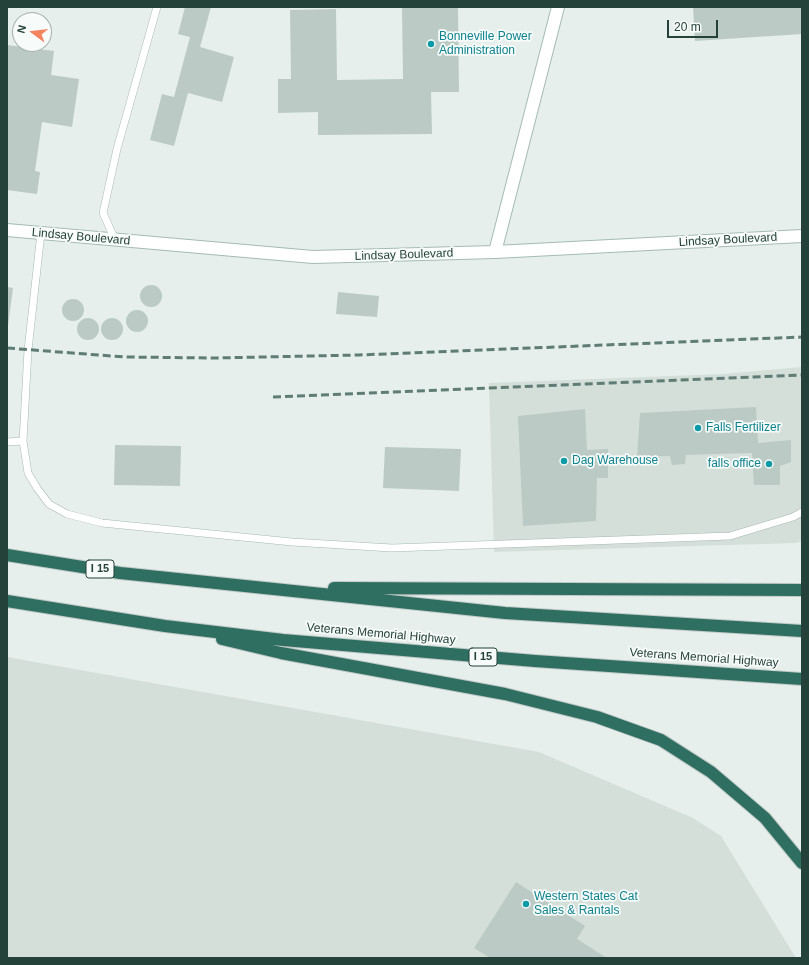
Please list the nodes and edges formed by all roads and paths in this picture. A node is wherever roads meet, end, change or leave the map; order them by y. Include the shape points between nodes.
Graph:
1 (157, 7) edge
2 (558, 7) edge
3 (7, 230) edge
4 (41, 233) junction
5 (802, 236) edge
6 (115, 240) junction
7 (495, 252) junction
8 (22, 441) junction
9 (7, 442) edge
10 (802, 512) edge
11 (7, 555) edge
12 (274, 589) junction
13 (802, 590) edge
14 (7, 601) edge
15 (165, 626) junction
16 (802, 631) edge
17 (802, 679) edge
18 (802, 863) edge

1 - 6 lane via 117,149 103,213
2 - 7 street
3 - 4 street, Lindsay Boulevard
4 - 6 street, Lindsay Boulevard
4 - 8 lane via 28,350
5 - 7 street, Lindsay Boulevard
6 - 7 street, Lindsay Boulevard via 313,257
8 - 9 lane
8 - 10 lane via 28,473 37,488 49,504 67,514 102,523 292,542 392,548 730,536
11 - 12 highway, I 15 via 120,573
12 - 13 highway
12 - 16 highway, I 15 via 505,613
14 - 15 highway, Veterans Memorial Highway / I 15
15 - 17 highway, Veterans Memorial Highway / I 15 via 284,640
15 - 18 highway via 281,653 505,694 597,717 661,740 711,772 765,818

